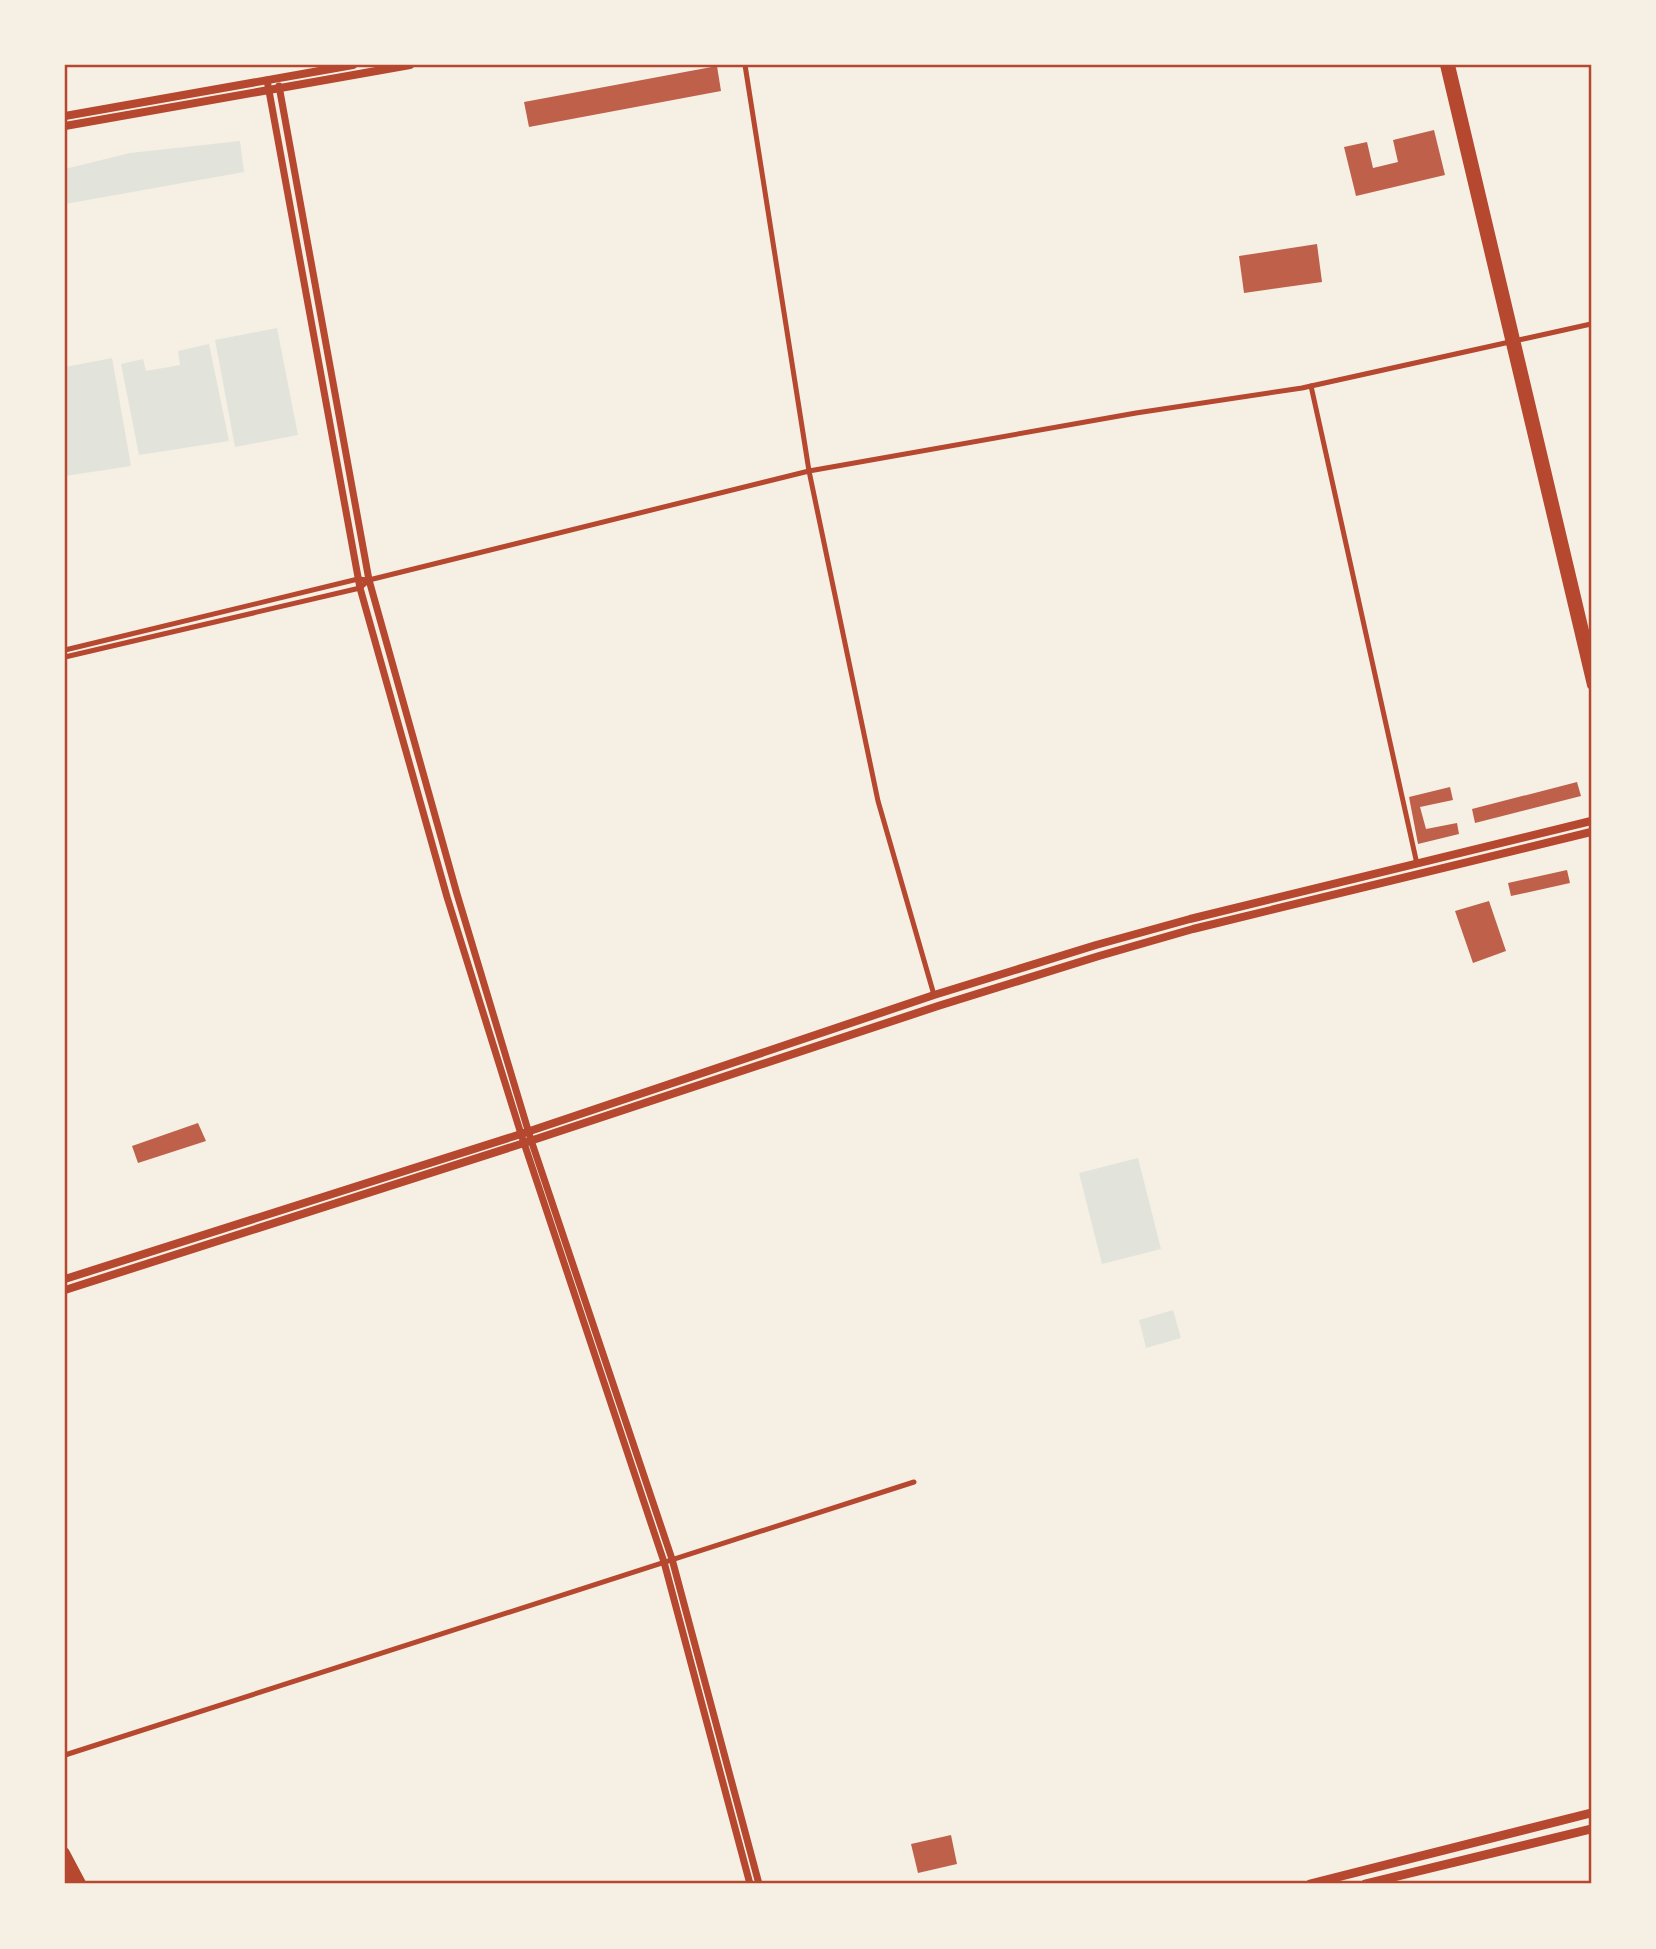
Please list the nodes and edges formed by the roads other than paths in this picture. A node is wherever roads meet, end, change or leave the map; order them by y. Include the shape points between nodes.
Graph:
1 (353, 65) edge
2 (410, 65) edge
3 (745, 65) edge
4 (1444, 65) edge
5 (1451, 65) edge
6 (277, 78) junction
7 (267, 80) junction
8 (279, 88) junction
9 (270, 90) junction
10 (65, 116) edge
11 (65, 126) edge
12 (1591, 324) edge
13 (1513, 341) junction
14 (1311, 386) junction
15 (809, 471) junction
16 (369, 580) junction
17 (359, 583) junction
18 (65, 650) edge
19 (1591, 656) edge
20 (65, 657) edge
21 (1591, 685) edge
22 (1591, 821) edge
23 (1591, 832) edge
24 (1418, 864) junction
25 (934, 995) junction
26 (526, 1137) junction
27 (65, 1279) edge
28 (65, 1290) edge
29 (914, 1482) dead end
30 (668, 1561) junction
31 (65, 1755) edge
32 (1591, 1813) edge
33 (1591, 1829) edge
34 (65, 1852) edge
35 (65, 1869) edge
36 (73, 1884) edge
37 (82, 1884) edge
38 (750, 1884) edge
39 (759, 1884) edge
40 (1310, 1884) edge
41 (1365, 1884) edge

1 - 6 main road
2 - 8 main road
3 - 15 street
4 - 13 main road
5 - 13 main road
6 - 7 main road
6 - 8 street
7 - 9 street
7 - 10 main road
8 - 9 main road
8 - 16 street
9 - 11 main road
9 - 17 street
12 - 13 street
13 - 14 street
13 - 19 main road
13 - 21 main road
14 - 15 street
14 - 24 street
15 - 16 street
15 - 25 street via 878,801
16 - 17 street
16 - 26 street
17 - 18 street
17 - 20 street
17 - 26 street via 447,897
22 - 24 main road
23 - 26 main road via 1193,929
24 - 25 main road via 1190,919
25 - 26 main road
26 - 27 main road
26 - 28 main road
26 - 30 street
29 - 30 street
30 - 31 street
30 - 38 street
30 - 39 street
32 - 40 main road
33 - 41 main road
34 - 37 main road
35 - 36 main road

